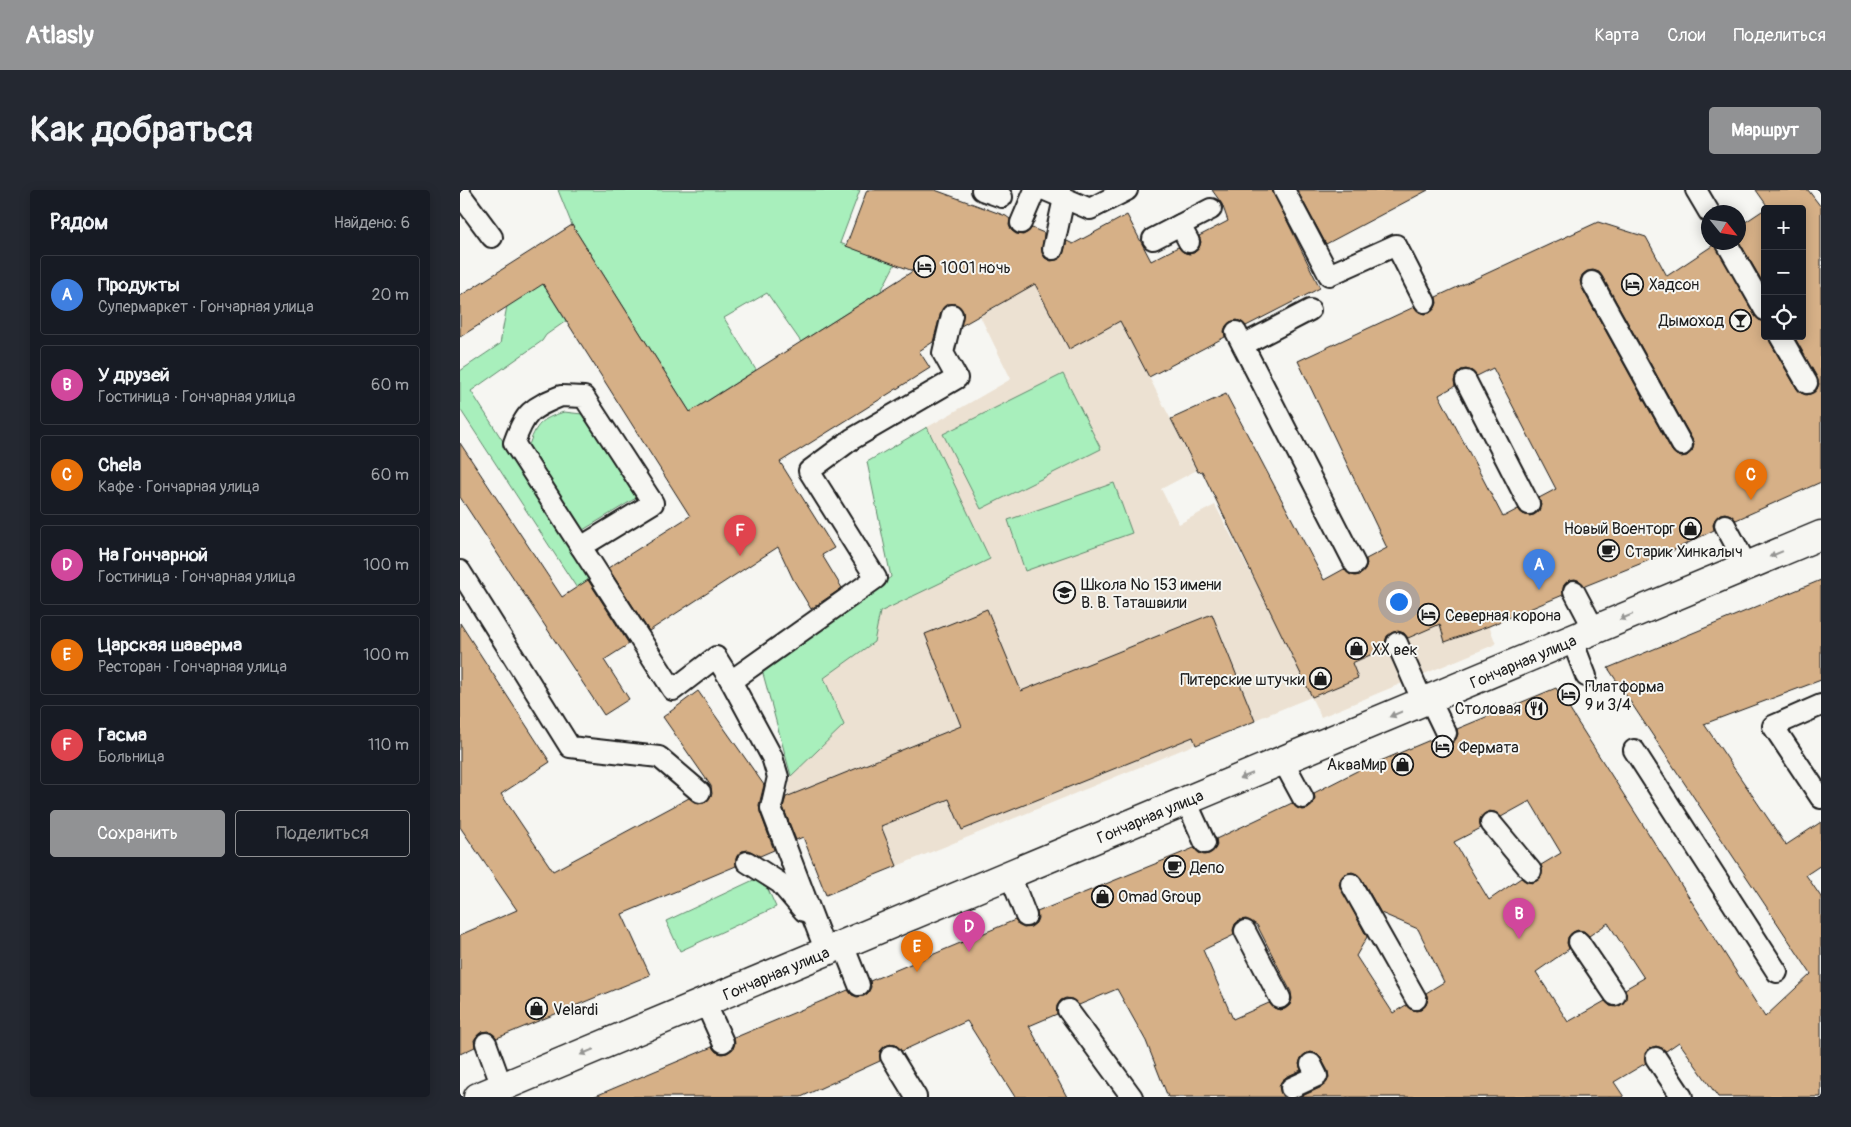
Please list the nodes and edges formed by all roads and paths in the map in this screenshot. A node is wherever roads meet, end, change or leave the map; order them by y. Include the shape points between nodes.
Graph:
1 (982, 190) edge
2 (1035, 190) edge
3 (1045, 190) edge
4 (1127, 190) edge
5 (1284, 190) edge
6 (1696, 190) edge
7 (460, 194) edge
8 (1002, 197) dead end
9 (1064, 198) junction
10 (1705, 205) edge
11 (1211, 209) dead end
12 (1021, 224) dead end
13 (492, 237) dead end
14 (1153, 239) dead end
15 (1053, 249) dead end
16 (1731, 250) edge
17 (1592, 282) dead end
18 (1425, 302) dead end
19 (1761, 303) edge
20 (1310, 310) dead end
21 (952, 315) dead end
22 (1782, 340) edge
23 (1466, 381) dead end
24 (1807, 383) dead end
25 (1682, 445) dead end
26 (1529, 504) dead end
27 (1725, 525) dead end
28 (1821, 535) edge
29 (581, 547) junction
30 (1355, 564) dead end
31 (1747, 566) junction
32 (460, 571) edge
33 (1574, 591) dead end
34 (1583, 636) junction
35 (1397, 643) dead end
36 (1586, 676) dead end
37 (731, 681) junction
38 (1426, 701) junction
39 (1821, 705) edge
40 (1446, 733) dead end
41 (1634, 750) dead end
42 (1283, 761) junction
43 (700, 792) dead end
44 (1303, 798) dead end
45 (1821, 798) edge
46 (1186, 801) junction
47 (1490, 823) dead end
48 (1205, 843) dead end
49 (747, 862) dead end
50 (1531, 871) dead end
51 (1010, 875) junction
52 (1351, 884) dead end
53 (1026, 916) dead end
54 (814, 922) junction
55 (1245, 931) dead end
56 (1579, 942) dead end
57 (834, 948) junction
58 (1777, 972) dead end
59 (859, 985) dead end
60 (1615, 996) dead end
61 (1280, 998) dead end
62 (1416, 999) dead end
63 (705, 1002) junction
64 (1068, 1010) dead end
65 (723, 1042) dead end
66 (486, 1043) dead end
67 (891, 1056) dead end
68 (1656, 1058) dead end
69 (1311, 1064) dead end
70 (1291, 1088) dead end
71 (490, 1092) edge
72 (916, 1097) edge
73 (1132, 1097) edge
74 (1682, 1097) edge

1 - 8 lane
2 - 12 lane
3 - 9 lane
4 - 9 lane via 1090,209
5 - 18 lane via 1329,275 1396,245
6 - 10 lane
7 - 13 lane
9 - 15 lane
11 - 14 lane via 1184,233
16 - 19 lane
17 - 25 lane
20 - 30 lane via 1239,338
21 - 37 lane via 943,353 956,378 852,439 809,471 876,578
22 - 24 lane
23 - 26 lane
27 - 31 lane
28 -> 31 main road, Гончарная улица
29 - 29 lane via 514,443 521,424 537,406 561,396 584,397 653,503
29 - 37 lane via 673,690 716,657
31 -> 34 main road, Гончарная улица
32 - 43 lane via 570,747 658,756
33 - 34 lane
34 - 36 lane
34 - 38 main road, Гончарная улица
35 - 38 lane
37 - 54 lane via 772,757 778,777 770,808
38 - 40 lane
38 -> 42 main road, Гончарная улица
39 - 45 lane via 1773,726
41 - 58 lane
42 - 44 lane
42 -> 46 main road, Гончарная улица
46 - 48 lane
46 - 51 main road, Гончарная улица
47 - 50 lane
49 - 54 lane via 780,883
51 - 53 lane
51 - 57 main road, Гончарная улица
52 - 62 lane
54 - 57 lane
55 - 61 lane
56 - 60 lane
57 - 59 lane
57 - 63 main road, Гончарная улица
63 - 65 lane
63 -> 71 main road, Гончарная улица
64 - 73 lane
66 - 71 lane
67 - 72 lane
68 - 74 lane
69 - 70 lane via 1317,1076

